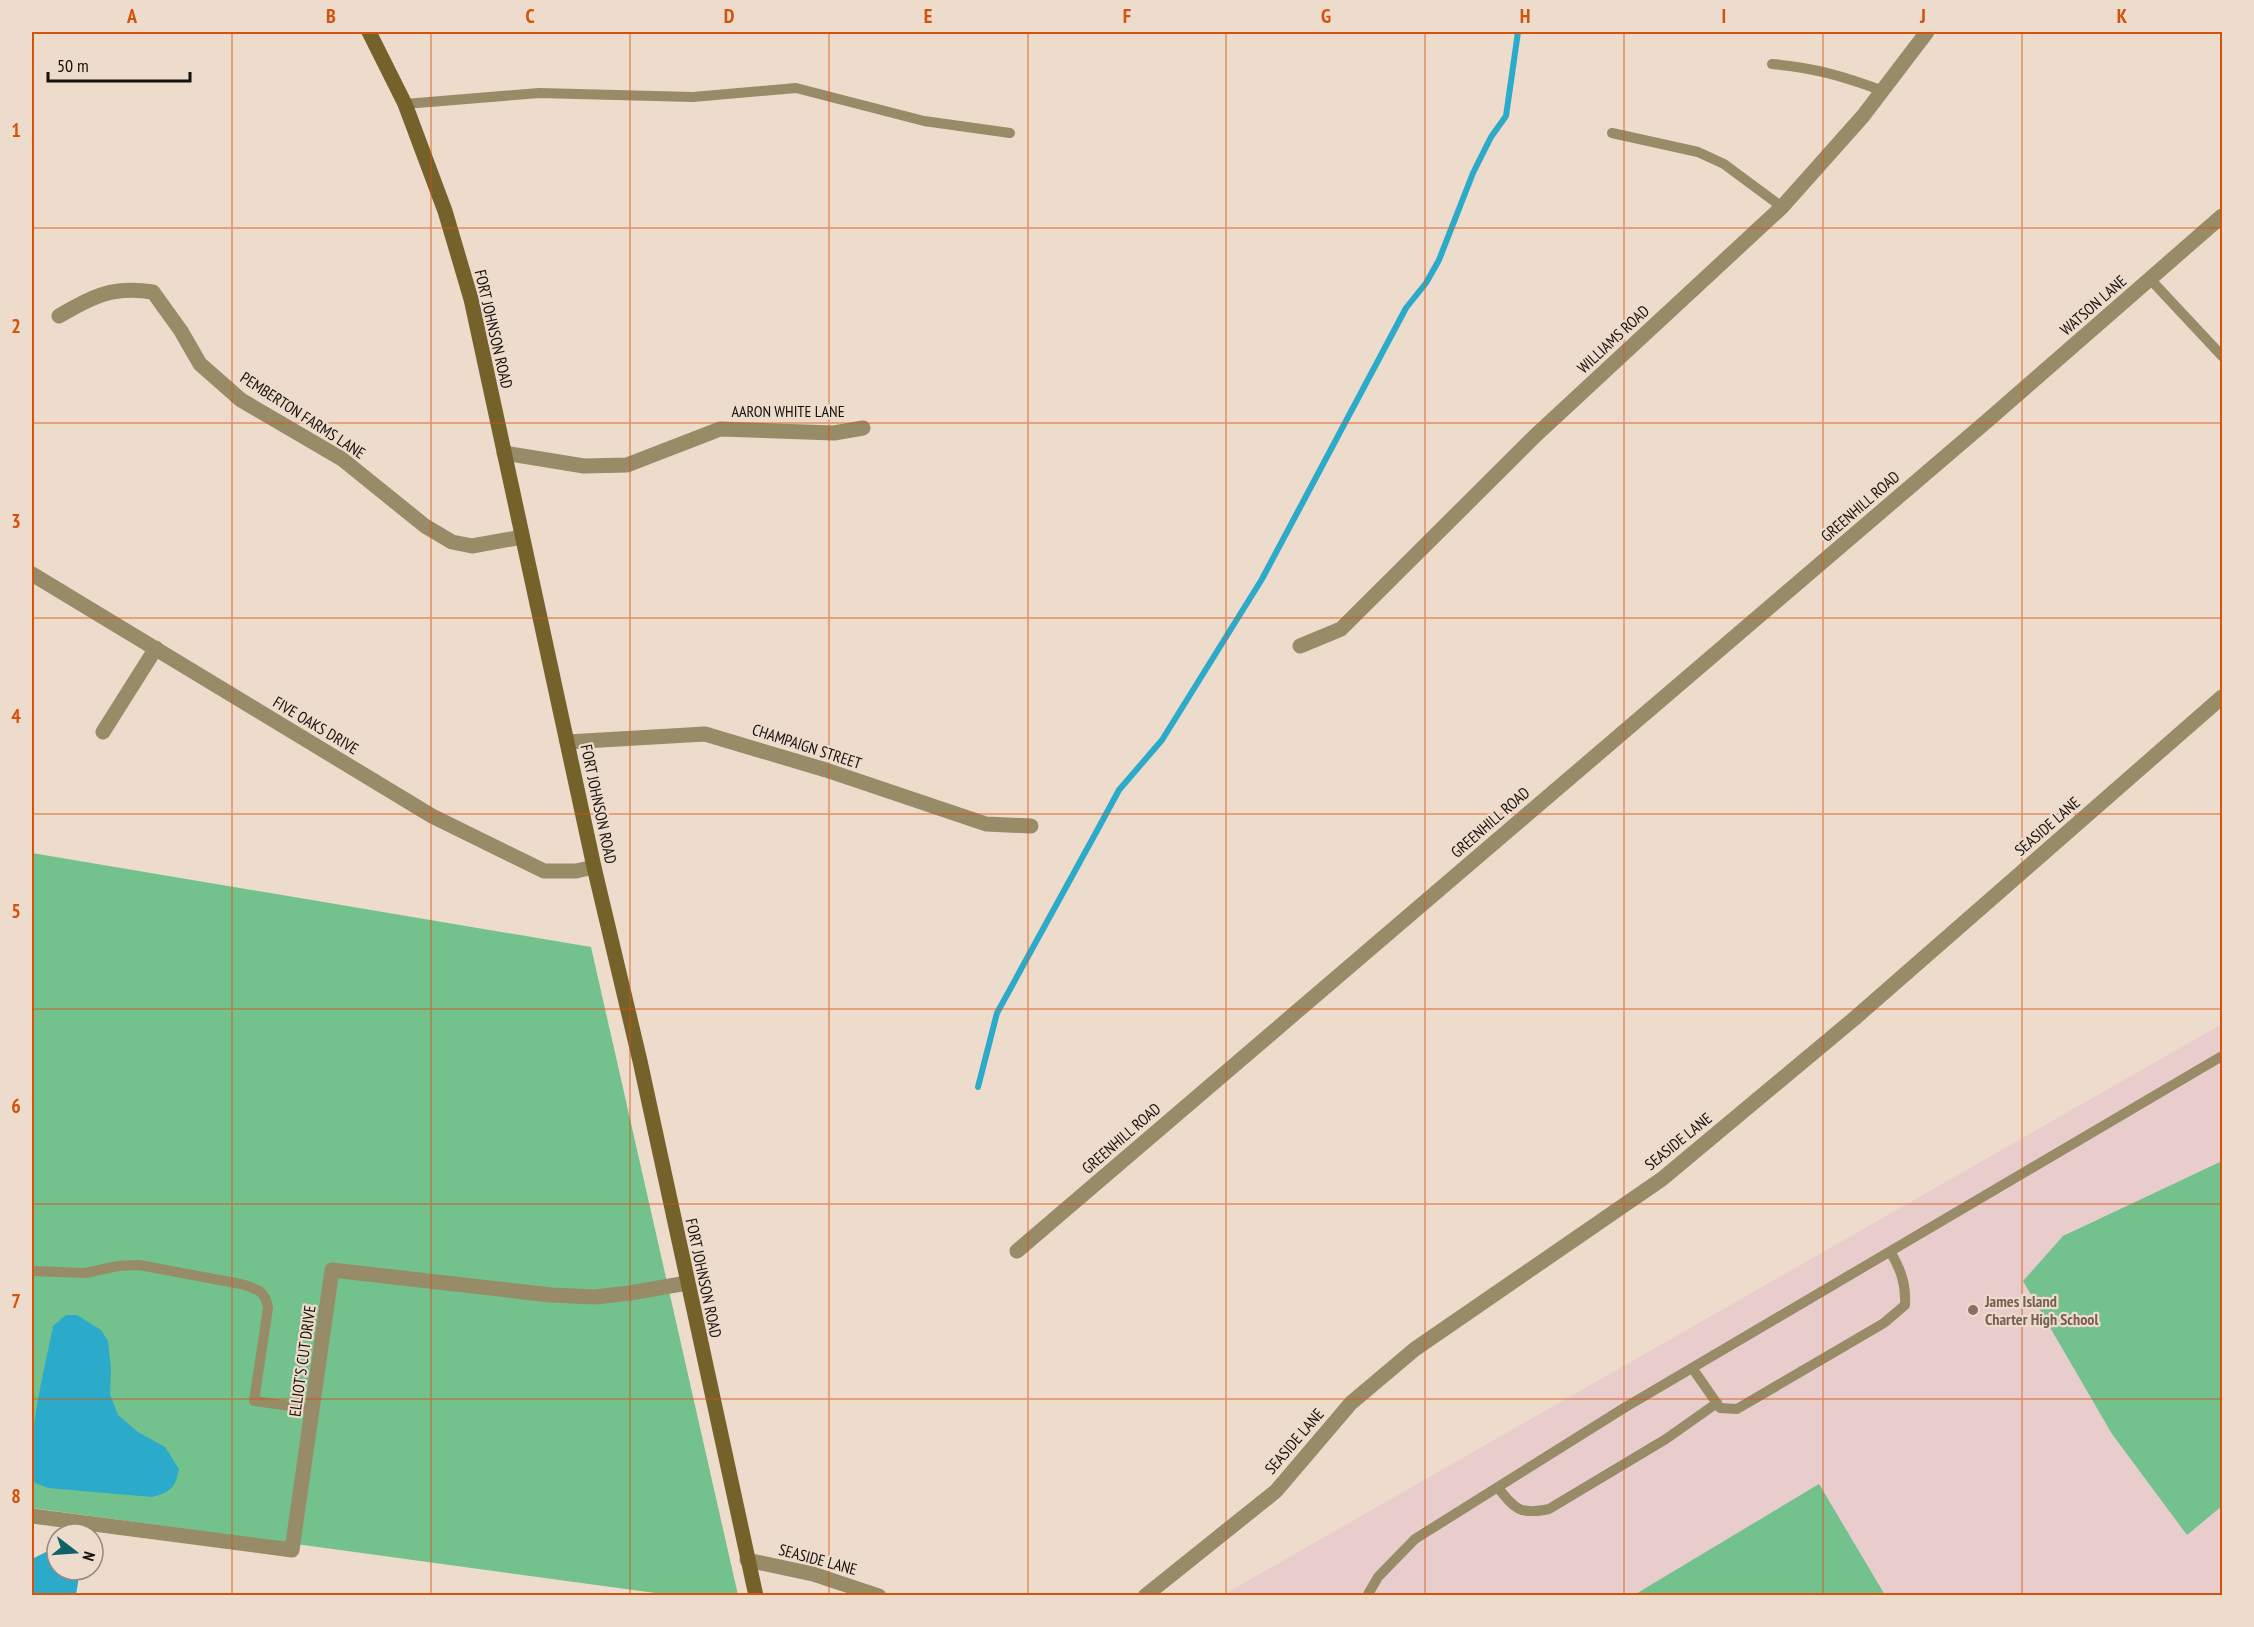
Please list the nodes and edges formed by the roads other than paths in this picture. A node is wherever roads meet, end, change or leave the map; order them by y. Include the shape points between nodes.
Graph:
1 (369, 32) edge
2 (1927, 32) edge
3 (1772, 64) dead end
4 (1883, 91) junction
5 (405, 104) junction
6 (1010, 133) dead end
7 (1612, 133) dead end
8 (1782, 207) junction
9 (2223, 216) edge
10 (2150, 279) junction
11 (59, 316) dead end
12 (2223, 356) edge
13 (1987, 421) joint
14 (863, 428) dead end
15 (504, 453) junction
16 (522, 537) junction
17 (32, 574) edge
18 (1300, 646) dead end
19 (156, 648) junction
20 (2223, 697) edge
21 (103, 732) dead end
22 (567, 742) junction
23 (1031, 826) dead end
24 (594, 867) junction
25 (2223, 1056) edge
26 (1017, 1251) dead end
27 (1891, 1253) junction
28 (32, 1271) edge
29 (687, 1283) junction
30 (1693, 1369) junction
31 (1717, 1403) junction
32 (313, 1408) junction
33 (1498, 1488) junction
34 (32, 1516) edge
35 (747, 1560) junction
36 (756, 1596) edge
37 (879, 1596) edge
38 (1145, 1596) edge
39 (1367, 1596) edge

1 - 5 main road, FORT JOHNSON ROAD
2 - 4 street, WILLIAMS ROAD
3 - 4 lane via 1811,68
4 - 8 street, WILLIAMS ROAD
5 - 6 lane via 539,93 693,97 796,88 924,121
5 - 15 main road, FORT JOHNSON ROAD via 445,211 464,276
7 - 8 lane via 1698,152 1724,164
8 - 18 street, WILLIAMS ROAD via 1536,435 1341,629
9 - 10 street, WATSON LANE
10 - 12 lane
10 - 13 street, WATSON LANE
11 - 16 street, PEMBERTON FARMS LANE via 94,296 131,289 153,292 200,364 241,400 342,459 425,526 452,542 472,546
13 - 26 street, GREENHILL ROAD
14 - 15 street, AARON WHITE LANE via 834,433 720,429 627,465 584,466
15 - 16 main road, FORT JOHNSON ROAD
16 - 22 main road, FORT JOHNSON ROAD
17 - 19 street, FIVE OAKS DRIVE
19 - 21 street
19 - 24 street, FIVE OAKS DRIVE via 432,816 494,848 544,871
20 - 38 street, SEASIDE LANE via 1855,1018 1662,1179 1407,1356 1351,1403 1276,1491
22 - 23 street, CHAMPAIGN STREET via 705,734 986,824
22 - 24 main road, FORT JOHNSON ROAD
24 - 29 main road, FORT JOHNSON ROAD
25 - 27 lane
27 - 30 lane
27 - 31 lane via 1906,1288 1905,1305 1884,1323 1737,1409 1720,1408
28 - 32 lane via 85,1273 139,1265 257,1288 266,1297 268,1308 254,1401
29 - 32 street, ELLIOT'S CUT DRIVE via 595,1297 332,1270
29 - 35 main road, FORT JOHNSON ROAD
30 - 31 lane
30 - 33 lane via 1623,1408
31 - 33 lane via 1666,1439 1549,1509 1530,1513 1512,1505
32 - 34 street, ELLIOT'S CUT DRIVE via 292,1550
33 - 39 lane via 1414,1539 1378,1576
35 - 36 main road, FORT JOHNSON ROAD
35 - 37 street, SEASIDE LANE via 813,1574

